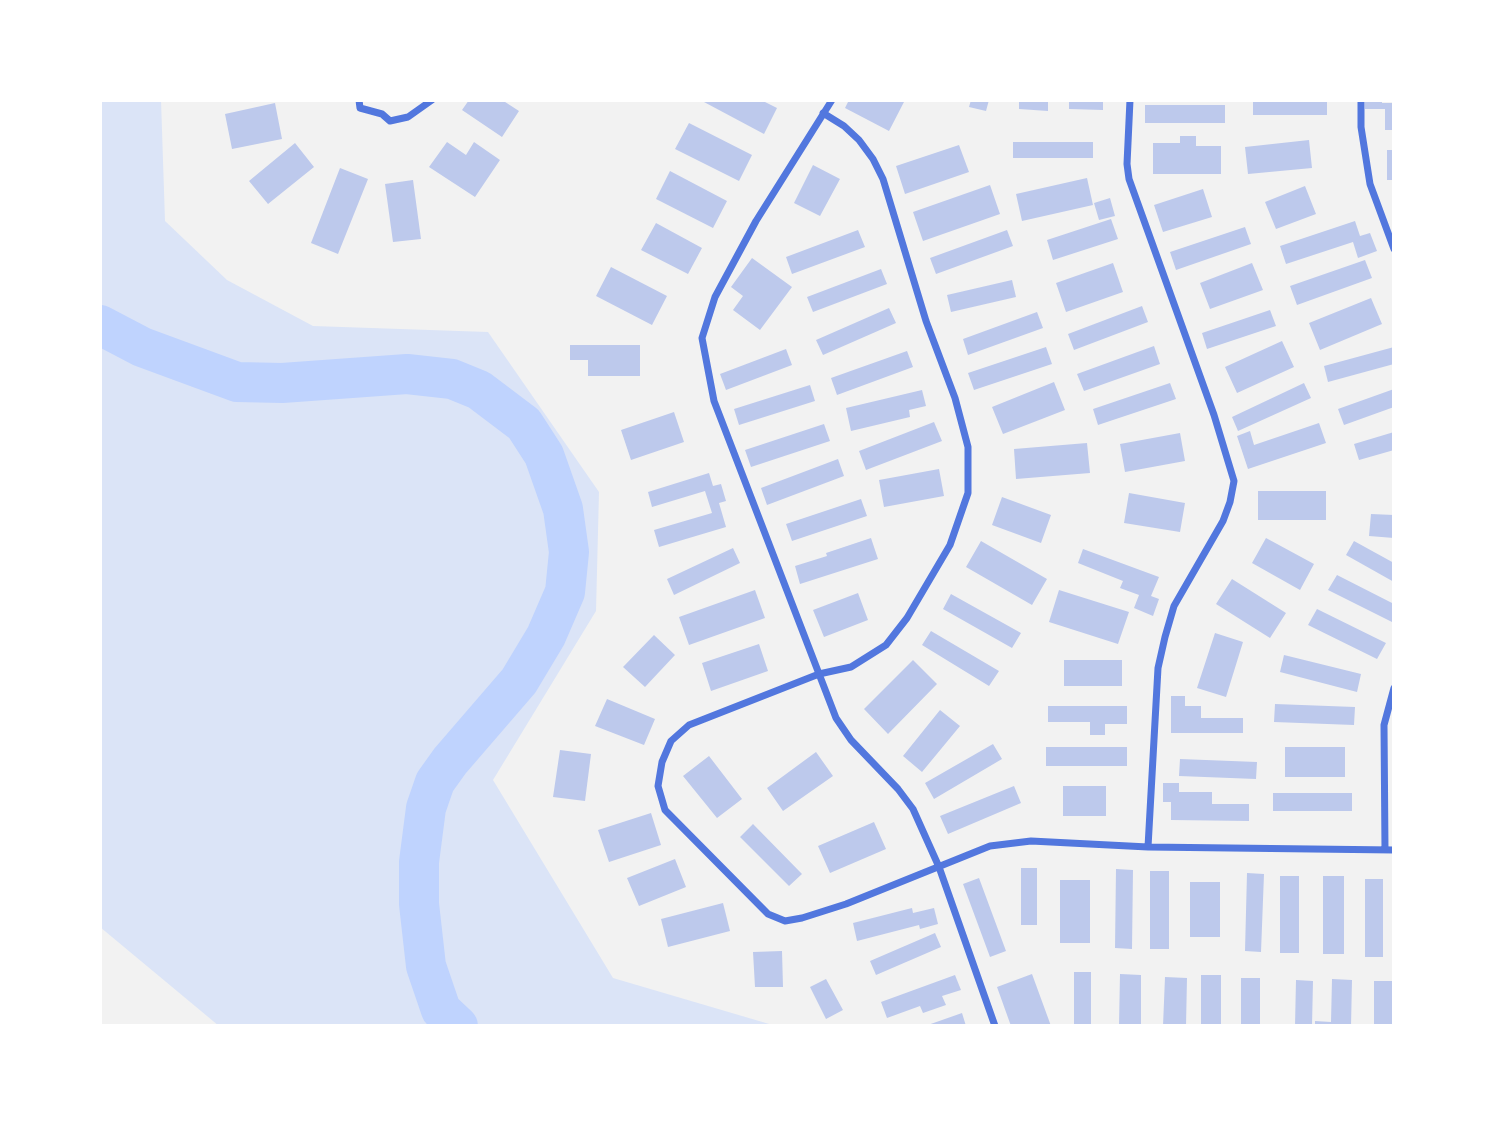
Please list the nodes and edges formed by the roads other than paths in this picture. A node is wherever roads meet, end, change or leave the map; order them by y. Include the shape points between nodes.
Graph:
1 (359, 100) edge
2 (432, 100) edge
3 (832, 100) edge
4 (1130, 100) edge
5 (1361, 100) edge
6 (823, 113) junction
7 (1394, 249) edge
8 (819, 674) junction
9 (1394, 688) edge
10 (1149, 847) junction
11 (1385, 850) junction
12 (1394, 850) edge
13 (939, 867) junction
14 (995, 1026) edge

1 - 2 street via 360,108 390,121 408,117
3 - 6 street
4 - 10 street via 1129,180 1234,481 1223,521 1174,606 1165,637 1158,668
5 - 7 street via 1370,184
6 - 8 street via 726,276 702,338 714,401
6 - 8 street via 859,140 883,179 955,398 968,447 968,493 950,545 886,645 851,667
8 - 13 street via 836,718 913,809
8 - 13 street via 689,725 671,741 662,762 658,786 665,810 768,914 785,921 846,904
9 - 11 street via 1384,724
10 - 11 street
10 - 13 street via 1031,841 990,846
11 - 12 street
13 - 14 street

